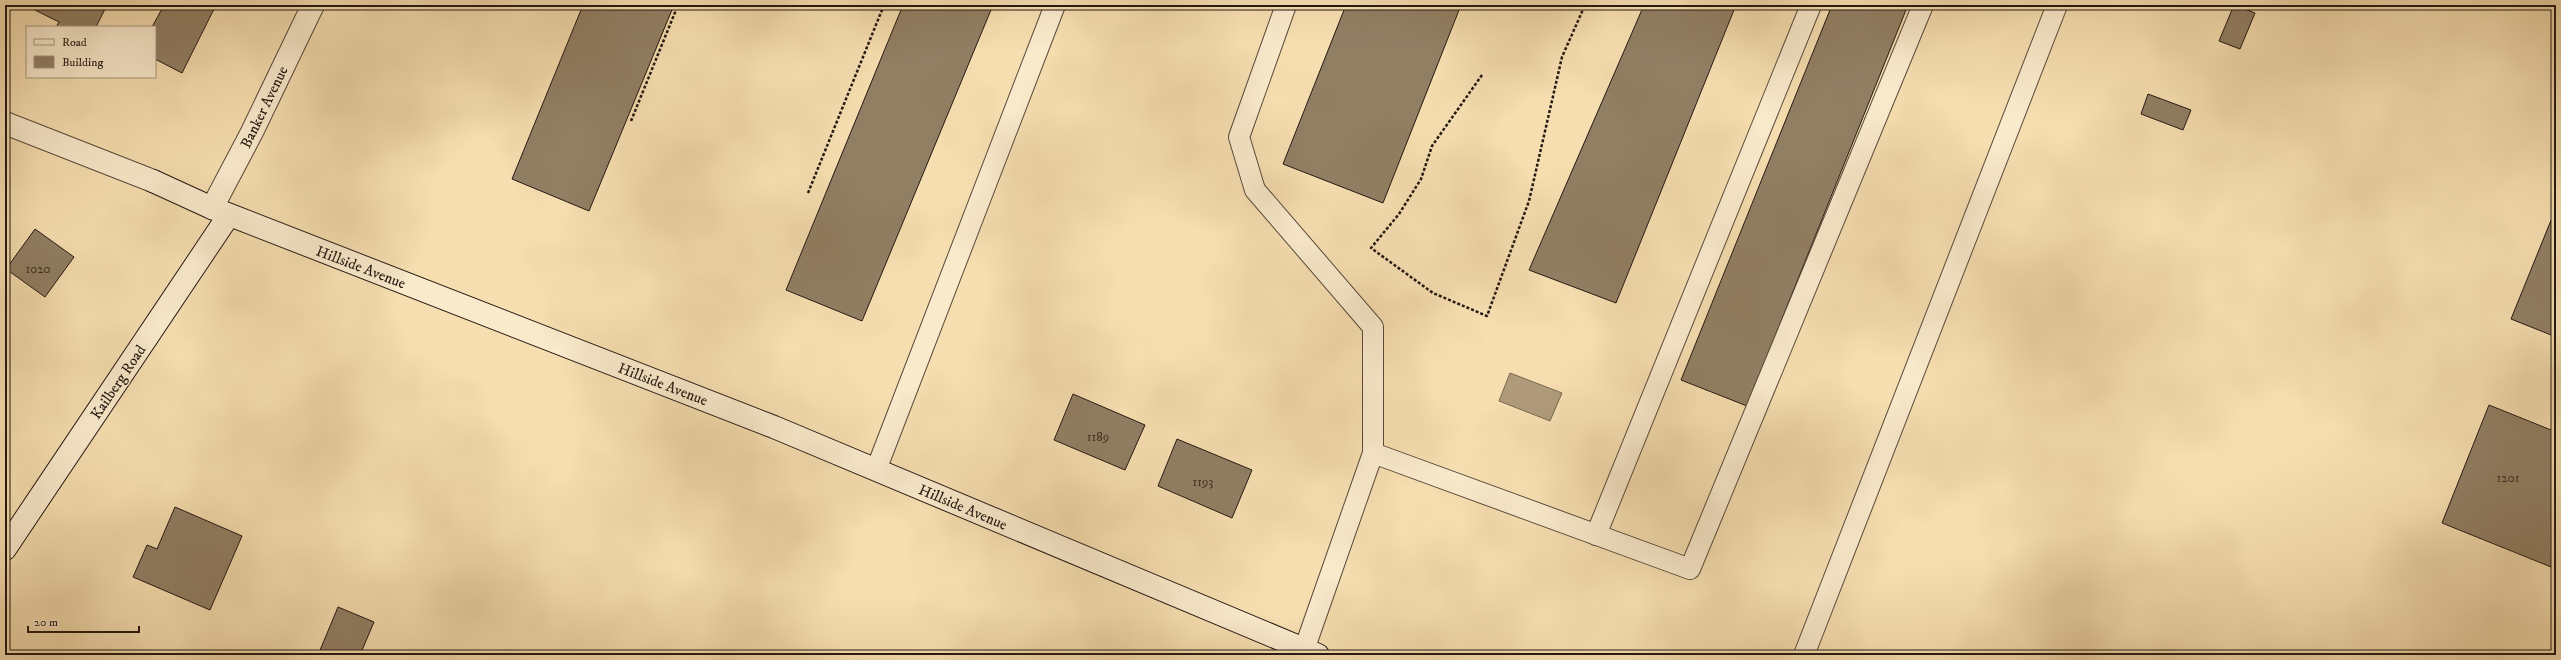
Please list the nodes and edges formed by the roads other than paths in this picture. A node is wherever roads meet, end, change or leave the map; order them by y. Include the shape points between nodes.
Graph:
1 (313, 5) edge
2 (1055, 5) edge
3 (1286, 5) edge
4 (1811, 5) edge
5 (1923, 5) edge
6 (2057, 5) edge
7 (5, 123) edge
8 (221, 212) junction
9 (1373, 453) junction
10 (876, 470) junction
11 (1596, 535) junction
12 (5, 549) edge
13 (1311, 652) edge
14 (1804, 655) edge

1 - 8 street, Banker Avenue via 252,132
2 - 10 lane
3 - 9 lane via 1239,137 1255,190 1373,327
4 - 11 lane
5 - 11 lane via 1690,570
6 - 14 lane
7 - 8 street, Hillside Avenue via 153,181
8 - 10 street, Hillside Avenue via 774,426
8 - 12 street, Kailberg Road
9 - 11 lane
9 - 13 lane
10 - 13 street, Hillside Avenue

